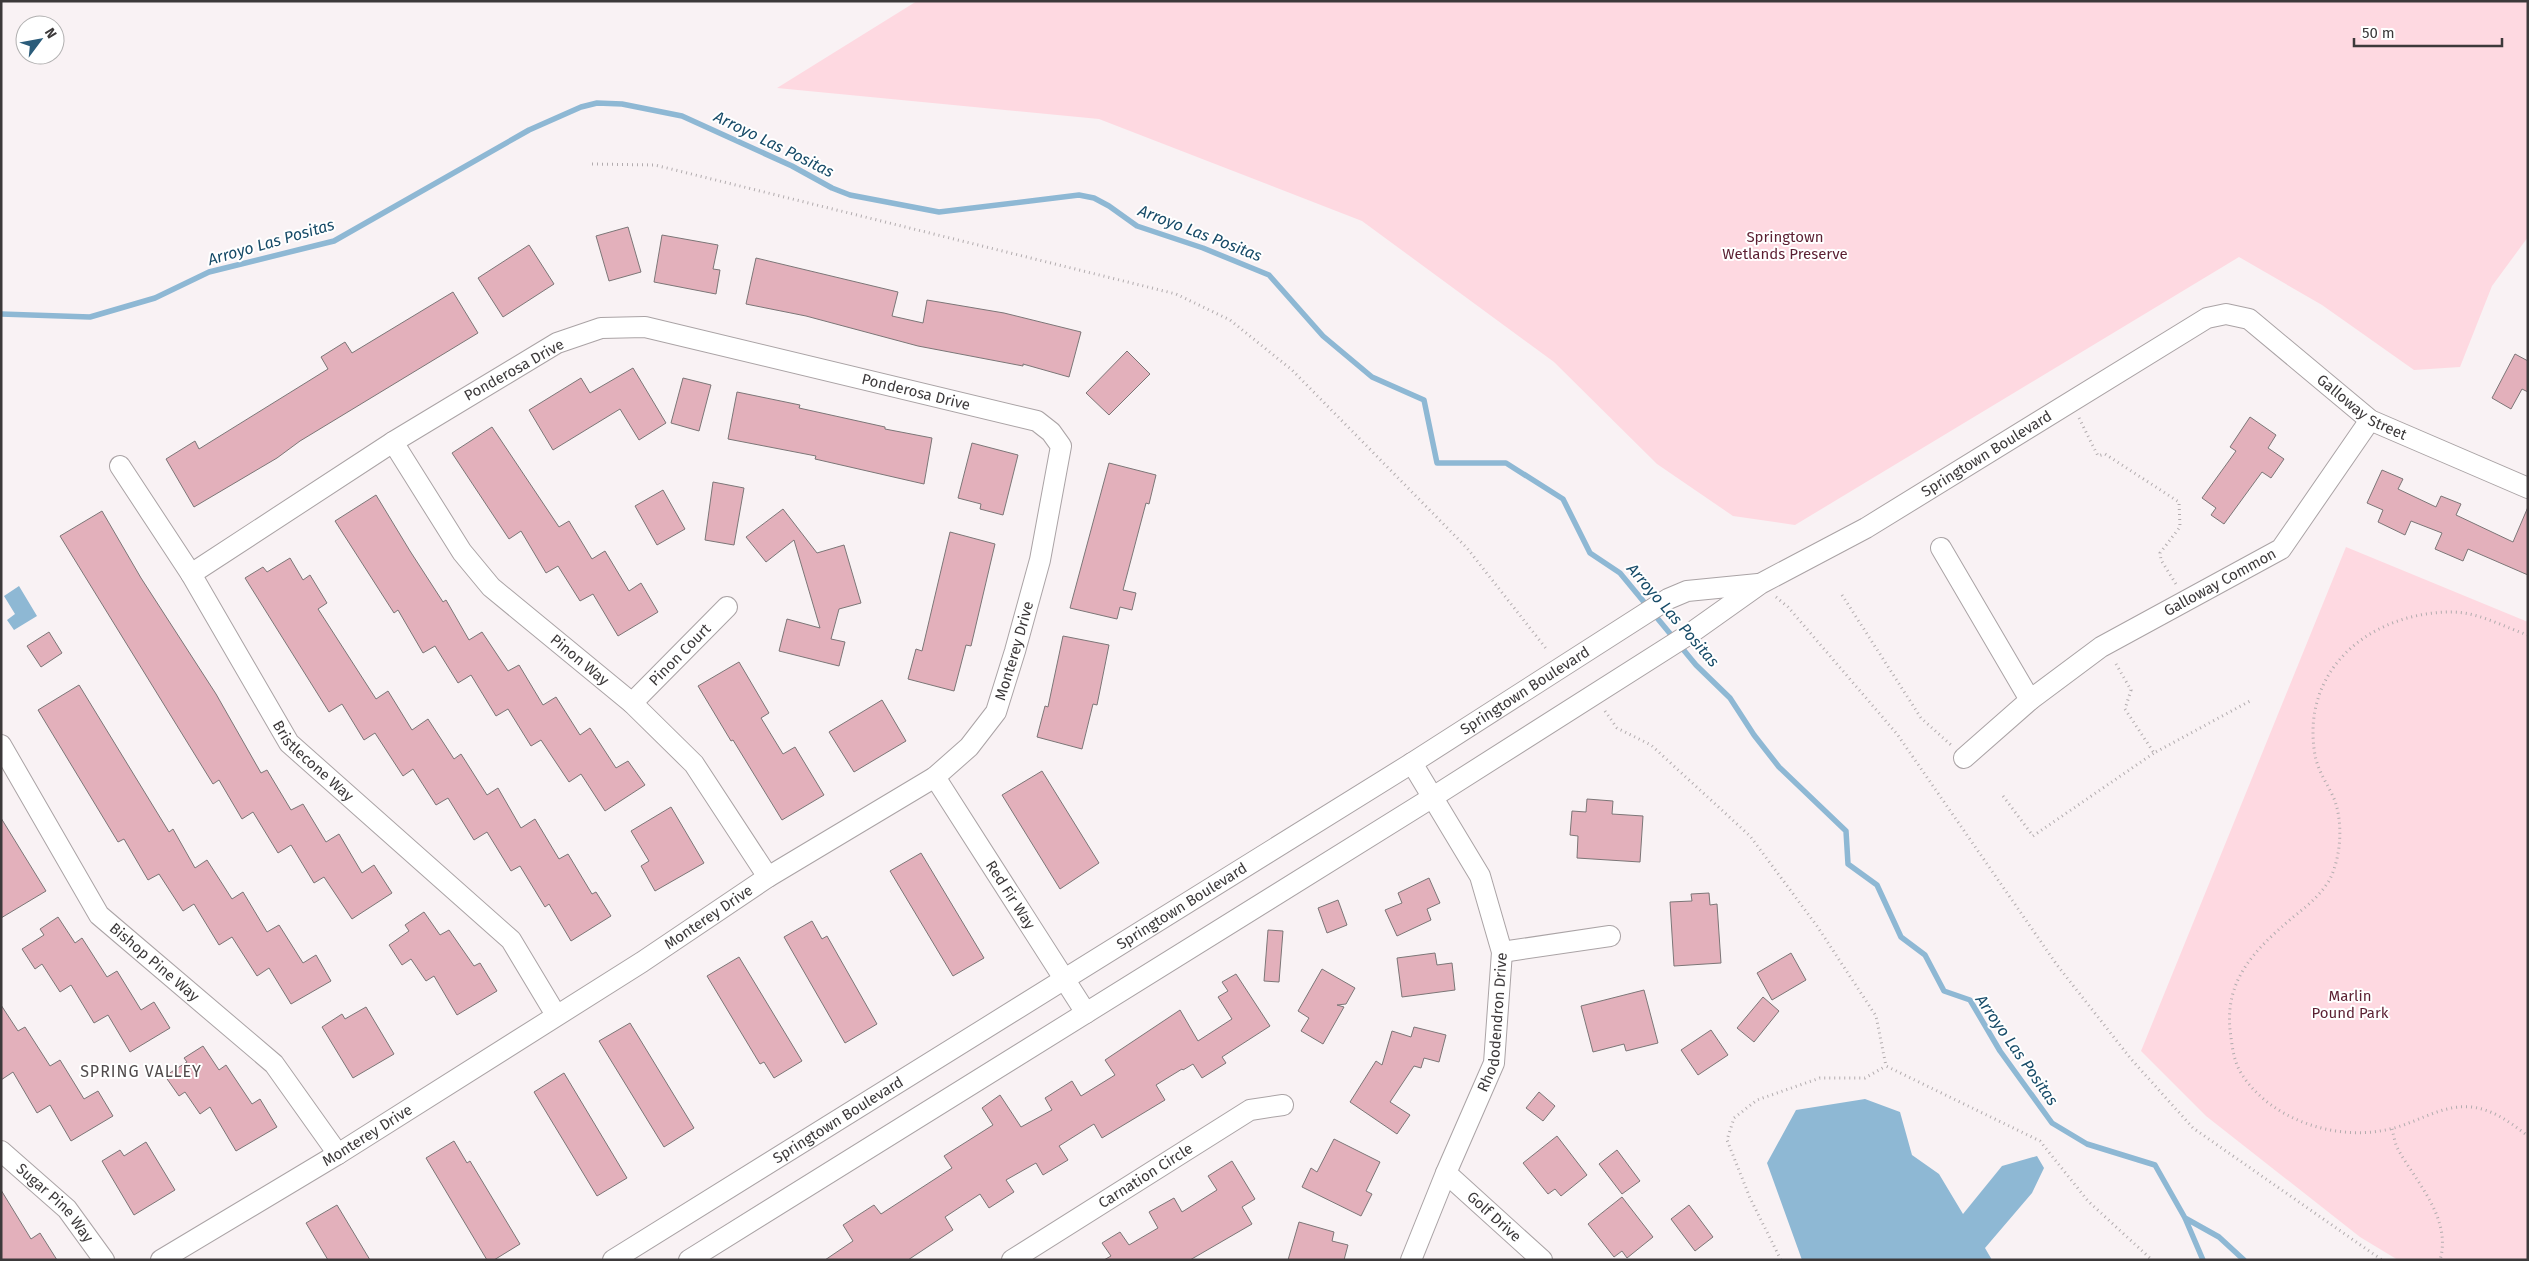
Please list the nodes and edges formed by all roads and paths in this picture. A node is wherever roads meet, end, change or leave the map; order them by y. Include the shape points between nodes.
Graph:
1 (592, 164) dead end
2 (2207, 318) joint
3 (2078, 416) dead end
4 (2370, 420) junction
5 (1051, 432) joint
6 (393, 442) junction
7 (120, 466) dead end
8 (2528, 488) edge
9 (1941, 548) dead end
10 (191, 574) junction
11 (1760, 584) junction
12 (1842, 595) dead end
13 (2185, 602) junction
14 (727, 607) dead end
15 (2528, 635) edge
16 (1548, 651) dead end
17 (2116, 664) dead end
18 (2030, 700) junction
19 (2250, 701) dead end
20 (632, 703) junction
21 (1604, 708) dead end
22 (1, 745) edge
23 (2154, 753) junction
24 (1964, 758) joint
25 (1412, 763) junction
26 (935, 777) junction
27 (2003, 796) dead end
28 (1433, 797) junction
29 (768, 877) junction
30 (1610, 936) dead end
31 (1502, 952) junction
32 (1065, 979) junction
33 (1086, 1013) junction
34 (556, 1015) junction
35 (1886, 1066) junction
36 (1283, 1105) dead end
37 (2392, 1129) junction
38 (2528, 1136) edge
39 (1, 1151) edge
40 (338, 1154) junction
41 (1446, 1173) junction
42 (1034, 1254) edge
43 (104, 1260) edge
44 (161, 1260) edge
45 (613, 1260) edge
46 (690, 1260) edge
47 (1012, 1260) edge
48 (1411, 1260) edge
49 (1542, 1260) edge
50 (1781, 1260) edge
51 (2152, 1260) edge
52 (2382, 1260) edge
53 (2440, 1260) edge

1 - 16 path via 655,165 1176,294 1230,320 1292,370 1467,548
2 - 4 street, Galloway Street via 2226,314 2249,319
2 - 11 street, Springtown Boulevard via 1866,528
3 - 13 path via 2098,456 2105,454 2179,502 2180,528 2160,553
4 - 8 street, Galloway Street
4 - 13 street, Galloway Common via 2281,549
5 - 6 street, Ponderosa Drive via 1037,421 644,327 601,328 556,343
5 - 26 street, Monterey Drive via 1061,446 1059,465 1040,560 996,712 969,748
6 - 10 street, Ponderosa Drive
6 - 20 street, Pinon Way via 462,552 491,587
7 - 10 street, Bristlecone Way
9 - 18 street
10 - 34 street, Bristlecone Way via 289,743 512,940
11 - 25 street, Springtown Boulevard via 1687,591 1668,599
11 - 28 street, Springtown Boulevard via 1691,633
11 - 52 path via 1788,607 1897,734 2057,965 2131,1059 2193,1128
12 - 24 path via 1921,718
13 - 18 street, Galloway Common via 2102,647
14 - 20 street, Pinon Court
15 - 37 path via 2478,616 2454,612 2414,616 2376,628 2342,655 2324,683 2313,718 2315,757 2335,802 2339,822 2339,852 2330,879 2314,900 2251,956 2235,984 2229,1015 2232,1051 2241,1072 2264,1100 2296,1120 2329,1131 2370,1133
17 - 23 path via 2131,690 2125,709
18 - 24 street, Galloway Common
19 - 23 path
20 - 29 street, Pinon Way via 694,764
21 - 35 path via 1617,728 1651,745 1750,836 1817,926 1876,1016
22 - 40 street, Bishop Pine Way via 99,915 274,1064
23 - 27 path via 2033,836
25 - 28 street, Rhododendron Drive
25 - 32 street, Springtown Boulevard
26 - 29 street, Monterey Drive
26 - 32 street, Red Fir Way
28 - 31 street, Rhododendron Drive via 1480,876
28 - 33 street, Springtown Boulevard
29 - 34 street, Monterey Drive
30 - 31 street
31 - 41 street, Rhododendron Drive via 1494,1063
32 - 33 street, Red Fir Way
32 - 45 street, Springtown Boulevard
33 - 46 street, Springtown Boulevard
34 - 40 street, Monterey Drive
35 - 50 path via 1865,1078 1810,1081 1757,1100 1734,1118 1727,1140 1750,1198
35 - 51 path via 2040,1141 2088,1201
36 - 42 street, Carnation Circle via 1250,1110
37 - 38 path via 2439,1111 2470,1107 2512,1123
37 - 53 path via 2398,1150 2437,1215 2442,1238
39 - 43 street, Sugar Pine Way via 67,1209
40 - 44 street, Monterey Drive
41 - 48 street, Rhododendron Drive
41 - 49 street, Golf Drive
42 - 47 street, Carnation Circle

